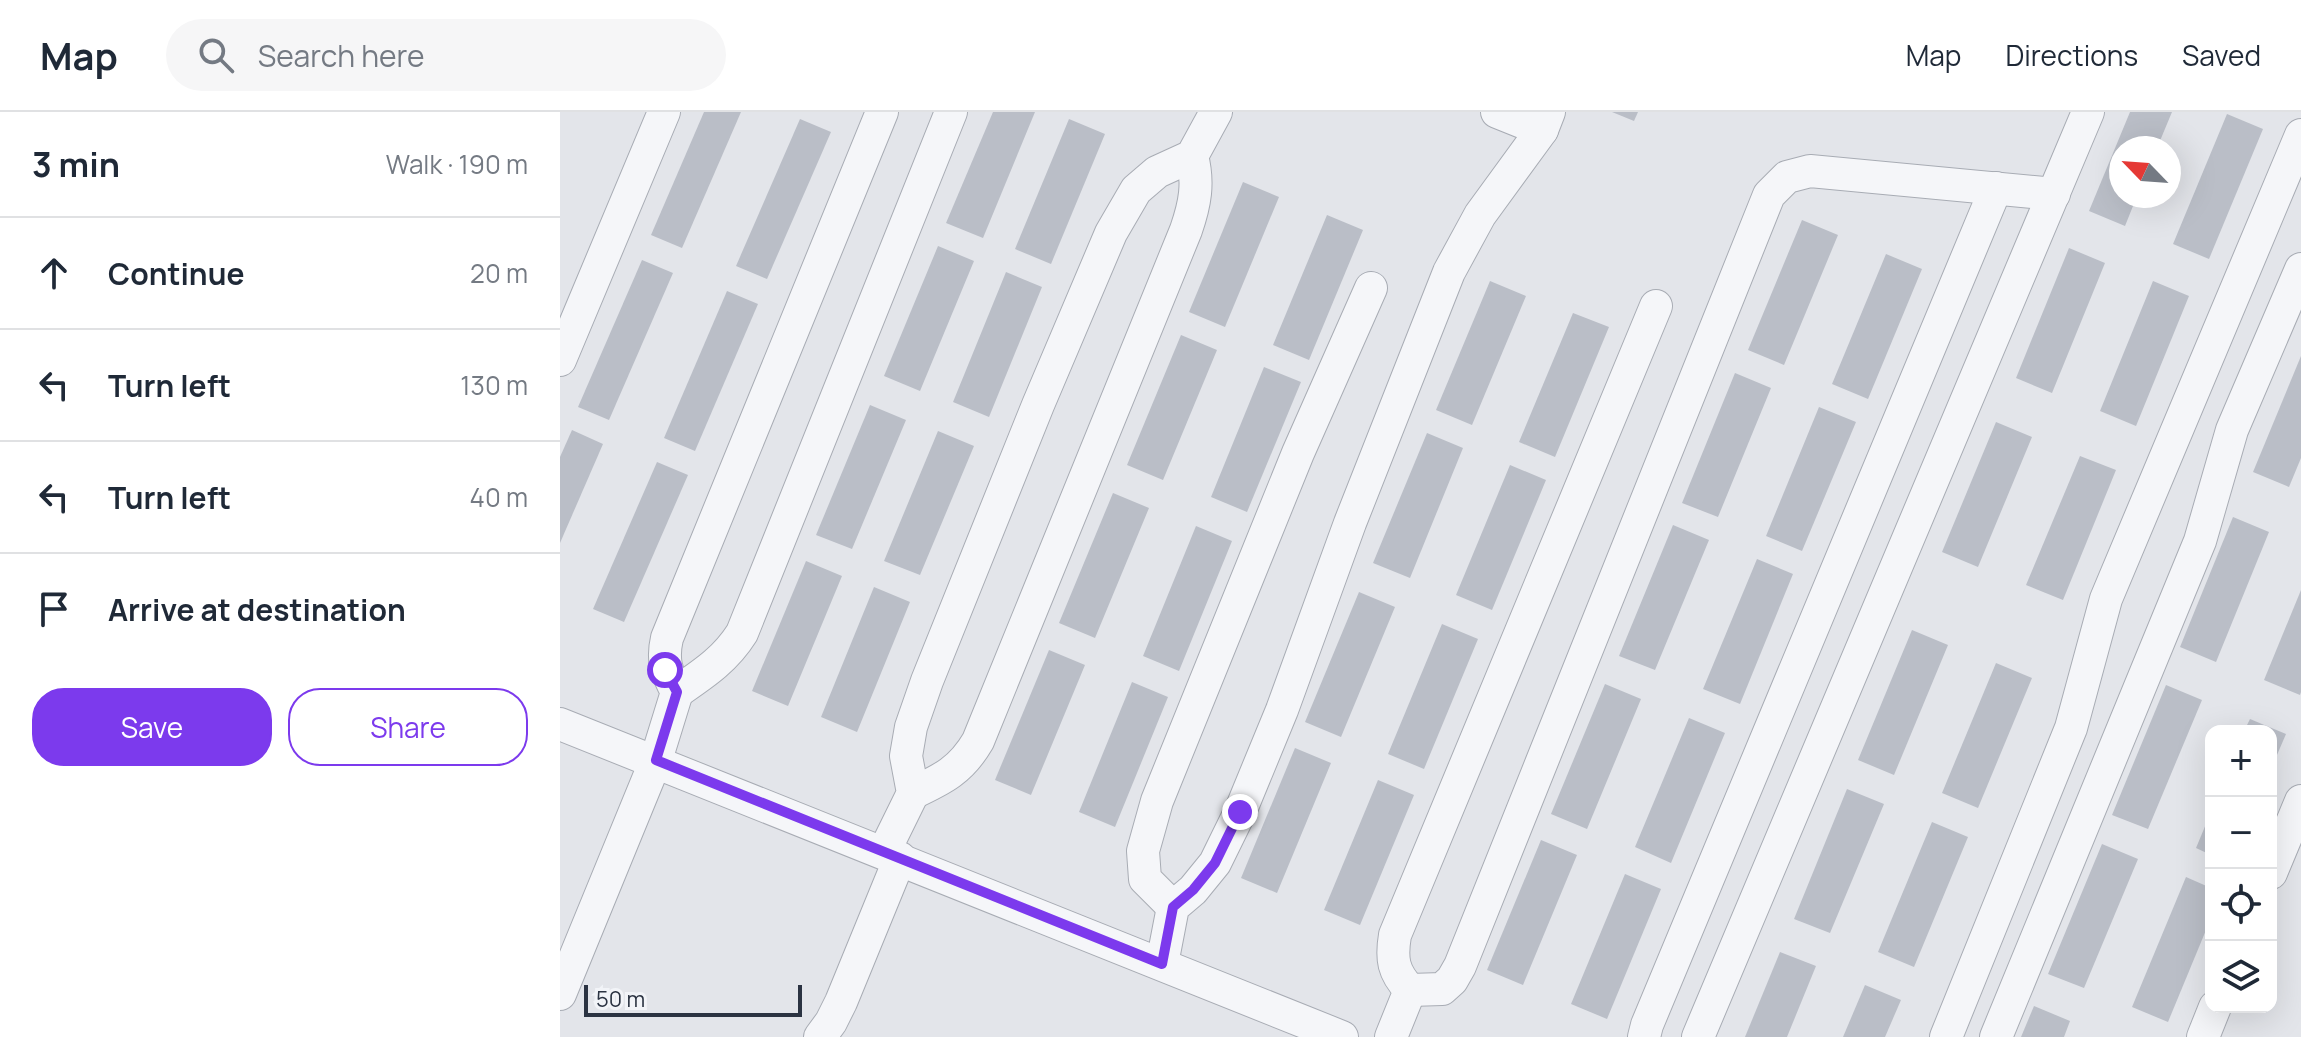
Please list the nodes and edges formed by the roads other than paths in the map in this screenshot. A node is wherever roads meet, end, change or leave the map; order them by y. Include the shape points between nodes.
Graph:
1 (664, 112) edge
2 (882, 112) edge
3 (951, 112) edge
4 (1216, 112) edge
5 (1497, 112) edge
6 (2088, 112) edge
7 (1546, 121) edge
8 (2301, 135) edge
9 (1192, 156) junction
10 (1996, 188) junction
11 (2054, 194) junction
12 (2301, 269) edge
13 (1371, 288) dead end
14 (1656, 306) dead end
15 (560, 360) edge
16 (677, 692) junction
17 (560, 724) edge
18 (656, 760) junction
19 (913, 793) junction
20 (2301, 801) edge
21 (892, 855) junction
22 (2273, 869) edge
23 (1173, 907) junction
24 (1162, 964) junction
25 (1410, 990) junction
26 (560, 994) edge
27 (2213, 1013) edge
28 (820, 1037) edge
29 (1342, 1037) edge
30 (1391, 1037) edge
31 (1644, 1037) edge
32 (1698, 1037) edge
33 (1946, 1037) edge
34 (1996, 1037) edge
35 (2203, 1037) edge

1 - 15 street
2 - 16 street via 667,638 665,670
3 - 16 street via 742,633 713,668
4 - 9 street
5 - 7 street
6 - 11 street
7 - 23 street via 1480,215 1449,272 1240,812 1215,863
8 - 33 street via 2106,599 2071,728
9 - 19 street via 1195,205 1186,230 978,741 967,760
9 - 19 street via 1157,172 1136,190 1111,233 927,681 906,756
10 - 11 street
10 - 25 street via 1810,171 1787,177 1769,195 1460,966 1442,989
10 - 31 street
11 - 32 street
12 - 34 street via 2237,416 2200,541
13 - 23 street via 1157,801 1143,851 1145,879
14 - 25 street via 1395,935 1394,968
16 - 18 street
17 - 18 street
18 - 21 street
18 - 26 street
19 - 21 street
20 - 22 street
21 - 24 street
21 - 28 street via 841,1002
23 - 24 street
24 - 29 street
25 - 30 street
27 - 35 street

